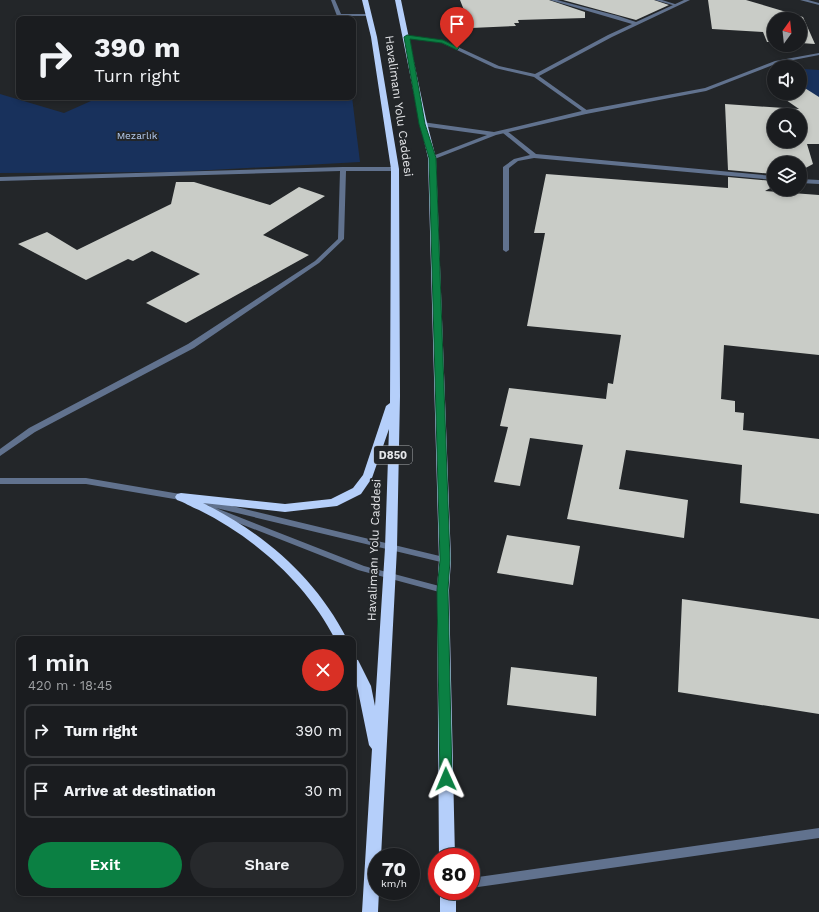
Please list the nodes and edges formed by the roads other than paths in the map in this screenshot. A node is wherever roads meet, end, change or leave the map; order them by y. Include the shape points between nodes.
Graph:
1 (333, 0) edge
2 (365, 0) edge
3 (398, 0) edge
4 (552, 0) edge
5 (657, 0) edge
6 (688, 0) edge
7 (802, 0) edge
8 (819, 4) edge
9 (676, 5) junction
10 (368, 15) junction
11 (636, 24) junction
12 (407, 37) junction
13 (819, 54) edge
14 (536, 76) junction
15 (586, 112) junction
16 (422, 124) junction
17 (505, 132) junction
18 (494, 134) junction
19 (534, 156) junction
20 (432, 158) junction
21 (343, 169) junction
22 (395, 169) junction
23 (767, 177) edge
24 (0, 179) edge
25 (807, 181) edge
26 (819, 182) edge
27 (506, 250) dead end
28 (395, 396) junction
29 (0, 453) edge
30 (0, 481) edge
31 (181, 497) junction
32 (391, 548) junction
33 (445, 560) junction
34 (390, 576) junction
35 (442, 590) junction
36 (340, 636) edge
37 (356, 670) edge
38 (379, 762) junction
39 (819, 833) edge
40 (447, 848) edge
41 (480, 883) edge
42 (448, 900) edge
43 (370, 912) edge
44 (448, 912) edge

1 - 10 street via 339,15
2 - 10 highway, Havalimanı Yolu Caddesi / D850
3 - 12 highway, Havalimanı Yolu Caddesi
4 - 11 street
5 - 9 street
6 - 9 street
7 - 8 street
9 - 11 street
10 - 22 highway, Havalimanı Yolu Caddesi / D850 via 374,37
11 - 14 street
12 - 14 street via 443,42 497,67
12 - 16 highway, Havalimanı Yolu Caddesi
13 - 15 street via 777,62 706,89
14 - 15 street
15 - 17 street
16 - 18 street
16 - 20 highway, Havalimanı Yolu Caddesi
17 - 18 street
17 - 19 street
18 - 20 street
19 - 23 street
19 - 27 street via 516,160 506,167
20 - 33 highway, Havalimanı Yolu Caddesi
21 - 22 street
21 - 24 street
21 - 29 street via 341,239 317,262 191,346 32,430
22 - 28 highway, Havalimanı Yolu Caddesi / D850
25 - 26 street
28 - 31 highway via 368,475 357,491 333,503 285,508
28 - 32 highway, Havalimanı Yolu Caddesi / D850
30 - 31 street via 86,481
31 - 32 street
31 - 34 street via 361,568
31 - 36 highway via 240,528 292,570 334,623
32 - 33 street
32 - 34 highway, Havalimanı Yolu Caddesi / D850
33 - 35 highway, Havalimanı Yolu Caddesi
34 - 35 street
34 - 38 highway, Havalimanı Yolu Caddesi / D850
35 - 40 highway, Havalimanı Yolu Caddesi
37 - 38 highway via 364,686
38 - 43 highway, Havalimanı Yolu Caddesi / D850
39 - 41 street
42 - 44 highway

